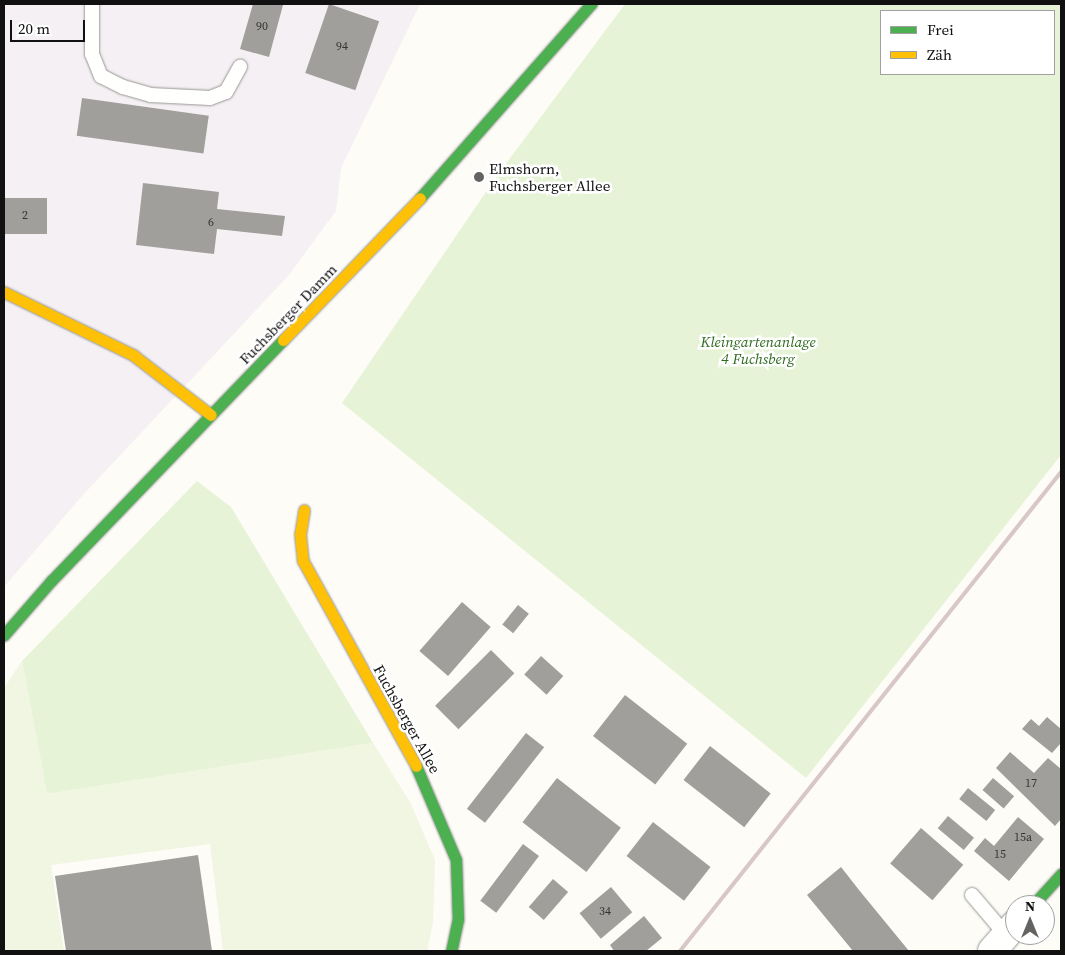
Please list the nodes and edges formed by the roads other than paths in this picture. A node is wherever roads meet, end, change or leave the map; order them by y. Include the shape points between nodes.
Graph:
1 (92, 4) edge
2 (585, 5) edge
3 (240, 67) dead end
4 (4, 292) edge
5 (211, 416) junction
6 (304, 510) dead end
7 (4, 635) edge
8 (1061, 874) edge
9 (972, 895) dead end
10 (1043, 895) edge
11 (1004, 937) edge
12 (451, 951) edge

1 - 3 lane via 89,32 92,54 101,76 123,87 151,95 210,98 226,92
2 - 5 street, Fuchsberger Damm via 456,161
4 - 5 street via 133,355
5 - 7 street, Fuchsberger Damm via 51,580
6 - 12 street, Fuchsberger Allee via 300,534 303,562 430,792 456,860 458,919
8 - 10 street
9 - 11 lane

